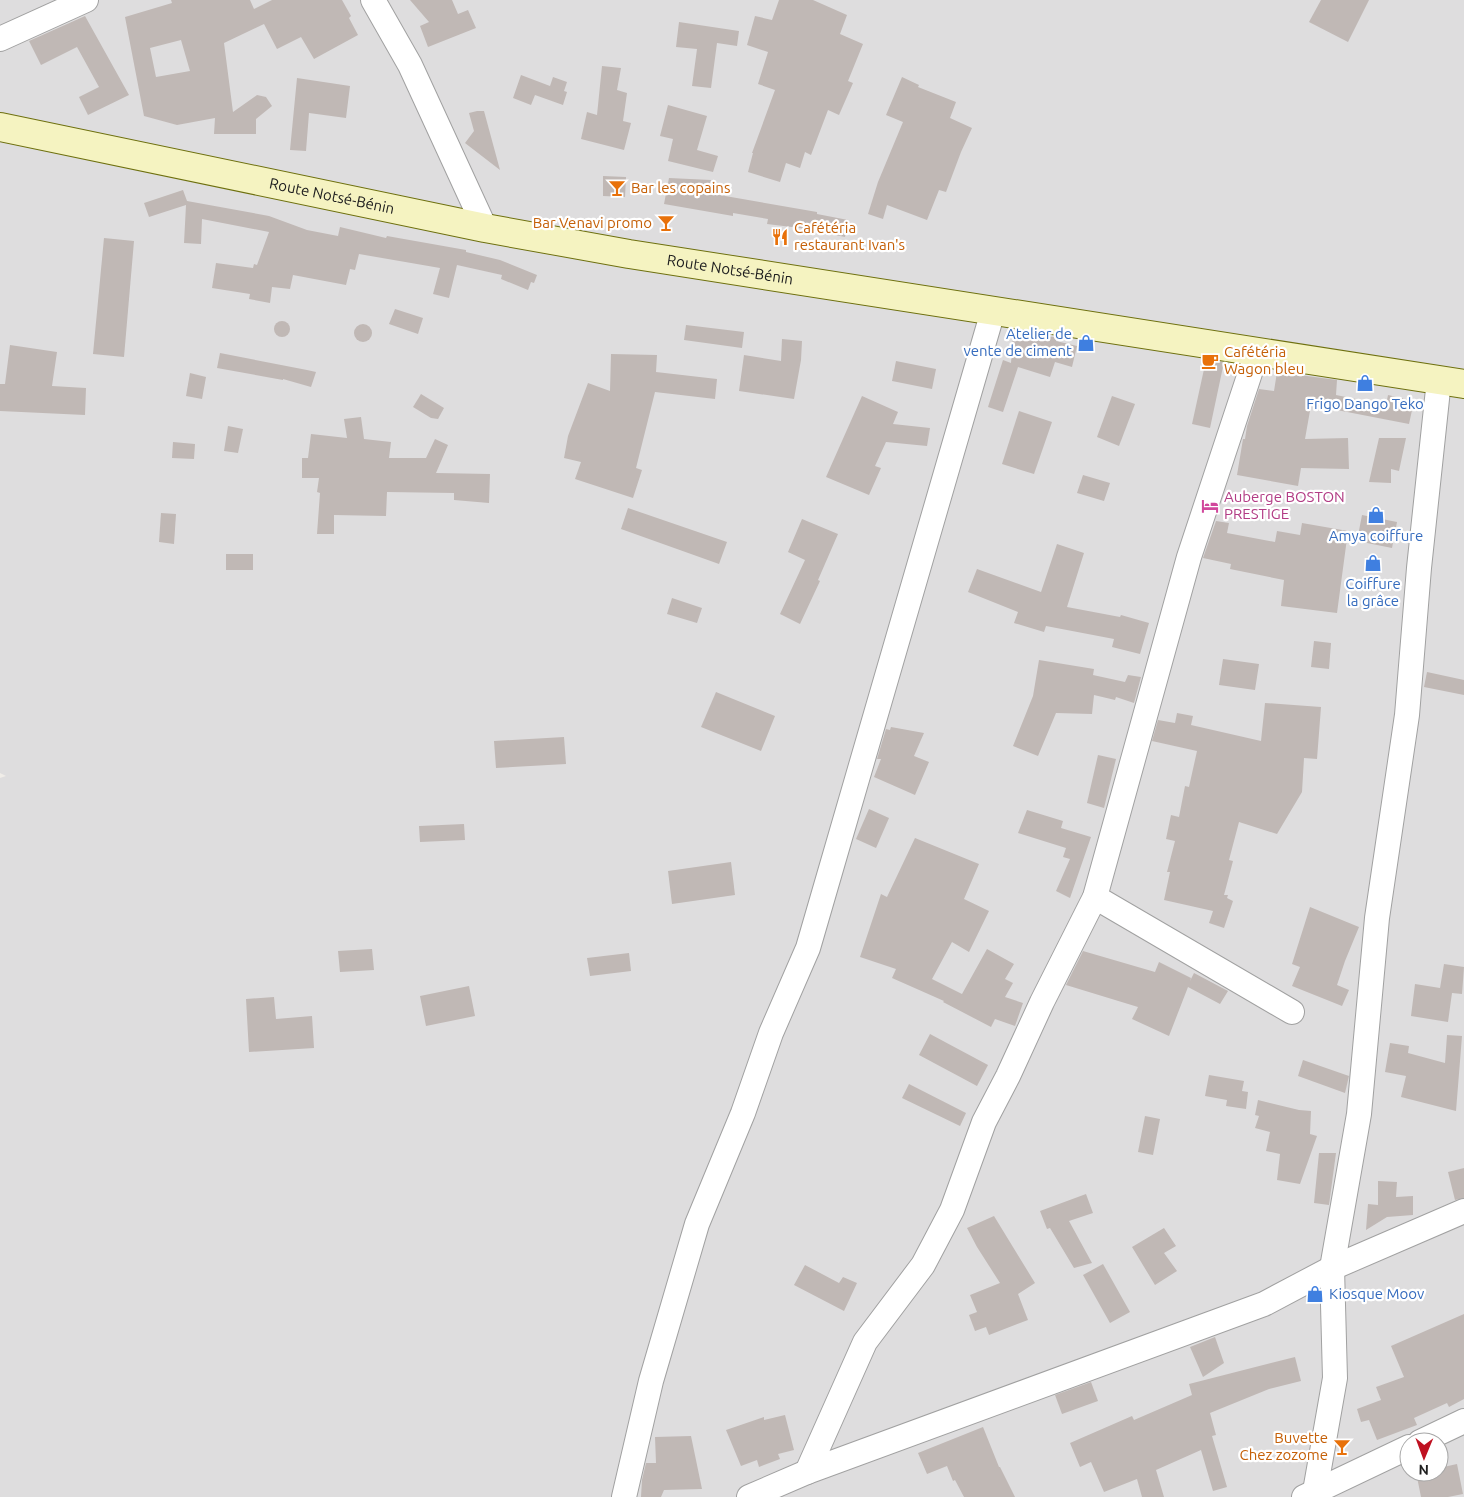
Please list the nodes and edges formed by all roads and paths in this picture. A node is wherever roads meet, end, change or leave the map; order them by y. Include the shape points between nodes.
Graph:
1 (86, 0) edge
2 (373, 0) edge
3 (0, 39) edge
4 (0, 127) edge
5 (485, 228) junction
6 (993, 311) junction
7 (1257, 352) junction
8 (1452, 382) edge
9 (1095, 897) junction
10 (1292, 1012) dead end
11 (1464, 1211) edge
12 (1332, 1268) junction
13 (1464, 1421) edge
14 (1441, 1432) edge
15 (1399, 1452) edge
16 (808, 1472) junction
17 (1311, 1496) edge
18 (624, 1497) edge
19 (749, 1497) edge

1 - 3 street
2 - 5 street via 410,65
4 - 5 main road, Route Notsé-Bénin
5 - 6 main road, Route Notsé-Bénin
6 - 7 main road, Route Notsé-Bénin
6 - 18 street via 808,948 771,1033 697,1224 651,1381
7 - 8 main road, Route Notsé-Bénin
7 - 9 street via 1189,557
8 - 12 street via 1419,568 1407,715 1377,918 1359,1114
9 - 10 street
9 - 16 street via 984,1122 952,1210 923,1265 865,1342
11 - 12 street
12 - 16 street via 1264,1304
12 - 17 street via 1335,1378
13 - 14 street
15 - 17 street
16 - 19 street

